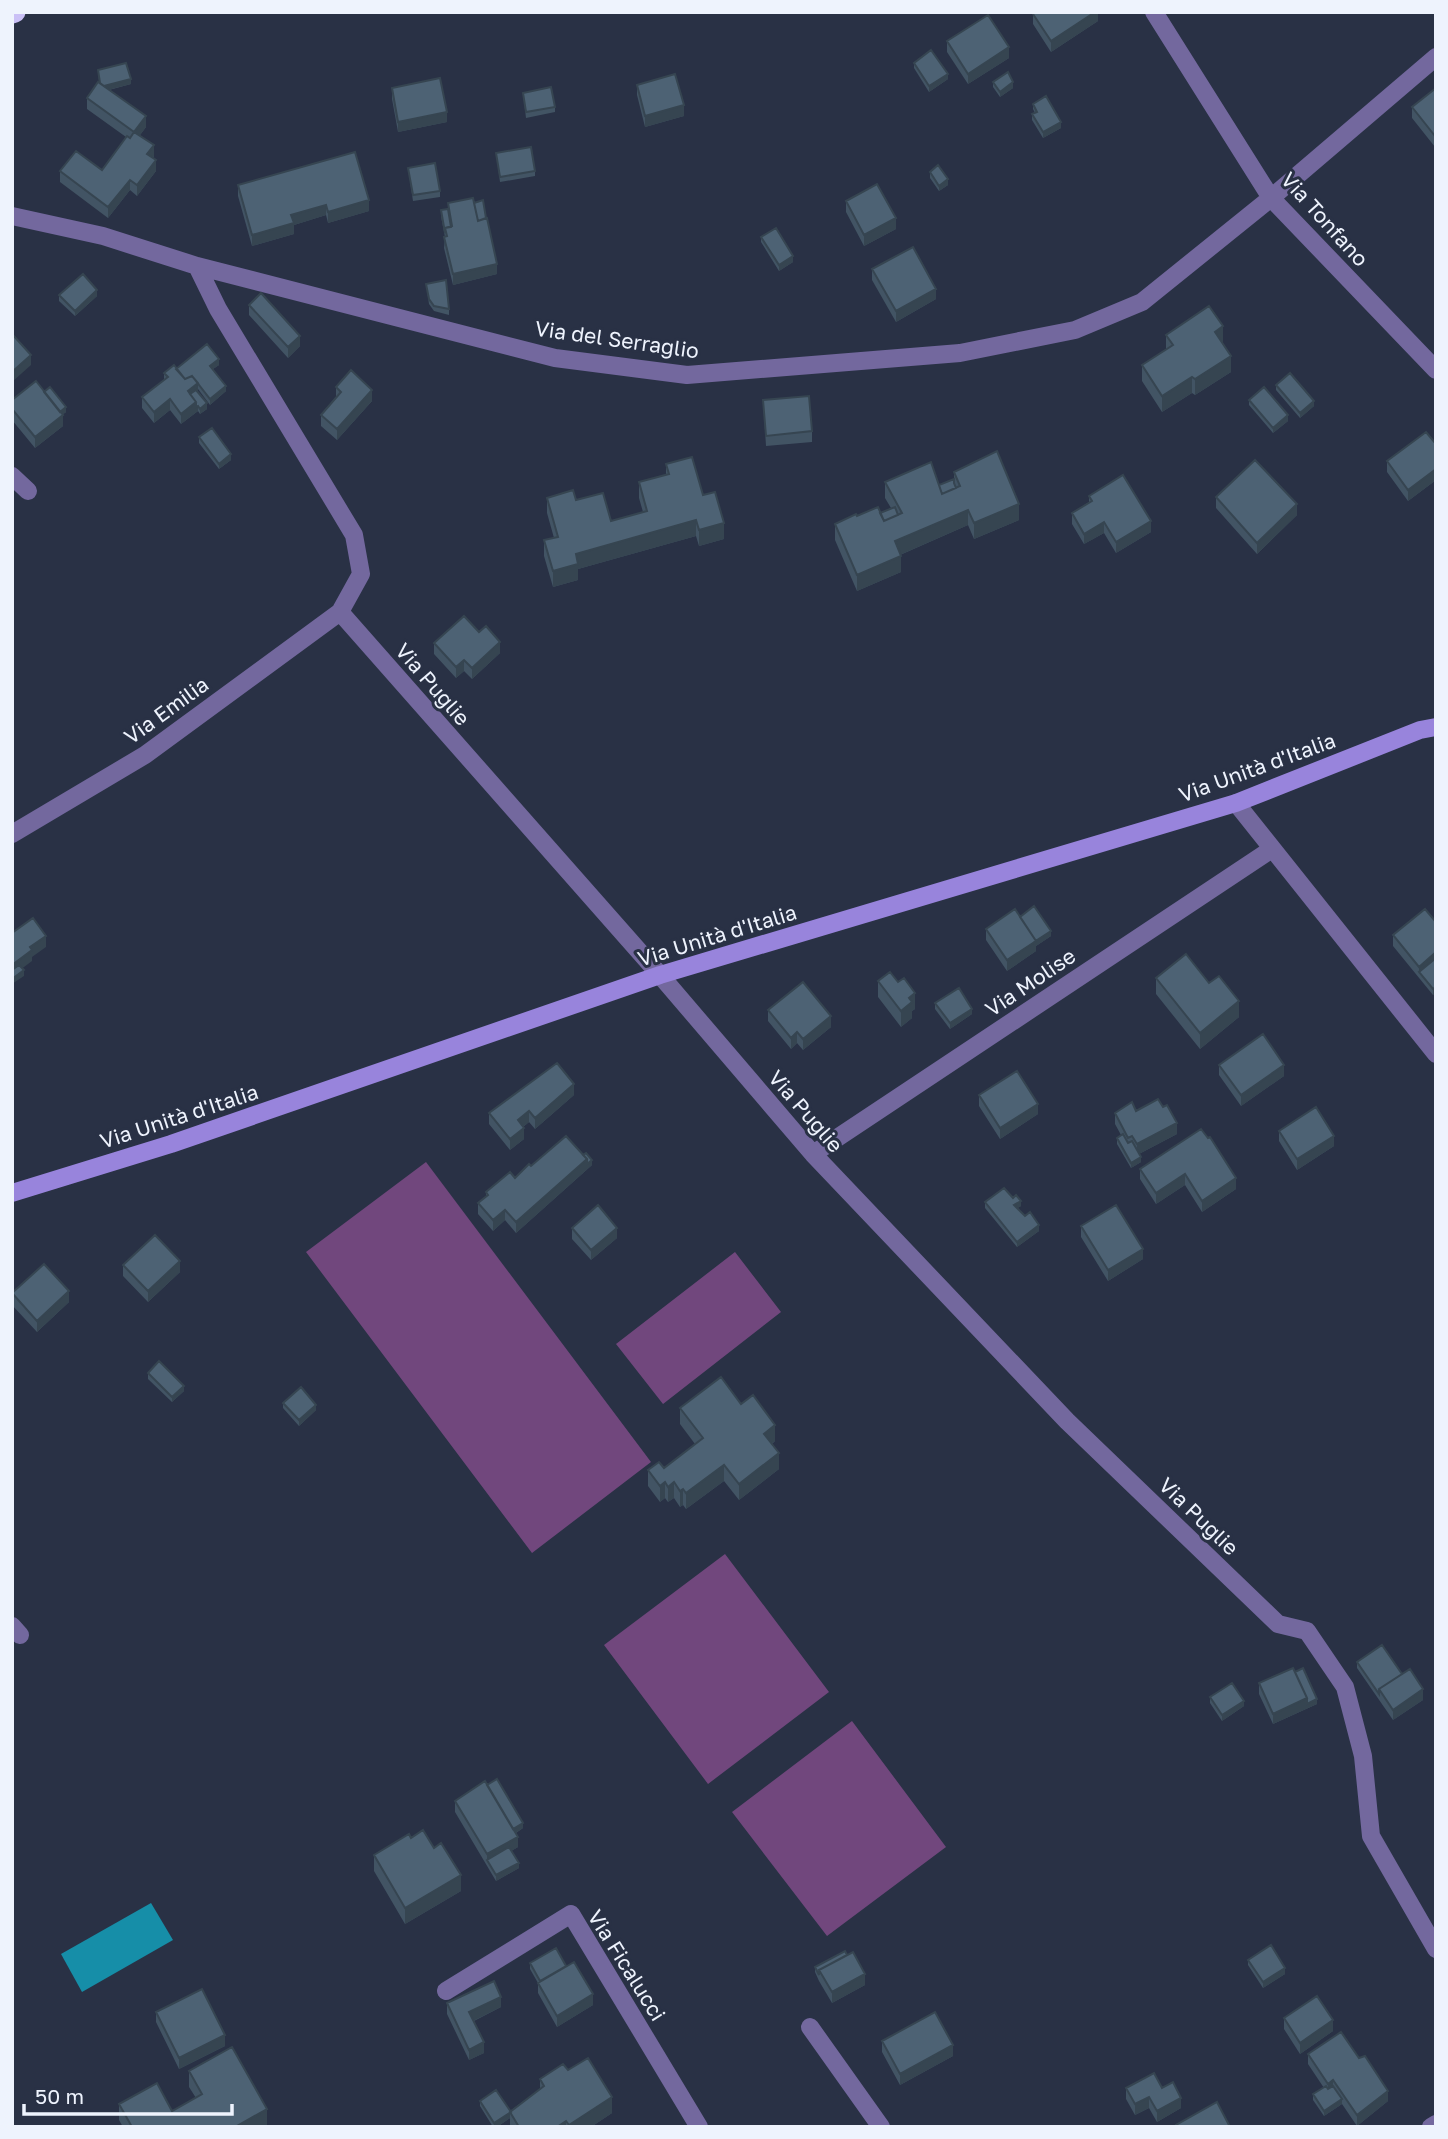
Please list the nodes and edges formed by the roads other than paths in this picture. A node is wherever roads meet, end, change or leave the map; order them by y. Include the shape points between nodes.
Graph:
1 (1154, 12) edge
2 (1436, 57) edge
3 (1271, 198) junction
4 (12, 216) edge
5 (197, 266) junction
6 (1436, 370) edge
7 (12, 477) edge
8 (28, 491) dead end
9 (340, 612) junction
10 (1430, 727) edge
11 (1236, 803) junction
12 (12, 834) edge
13 (1272, 849) junction
14 (660, 975) junction
15 (1436, 1054) edge
16 (813, 1154) junction
17 (12, 1193) edge
18 (1436, 1949) edge
19 (446, 1991) dead end
20 (810, 2027) dead end
21 (1436, 2124) edge
22 (699, 2127) edge
23 (881, 2127) edge
24 (1431, 2127) edge

1 - 3 street, Via Tonfano
2 - 3 street, Via del Serraglio
3 - 5 street, Via del Serraglio via 1142,302 1075,330 960,353 687,375 555,358
3 - 6 street, Via Tonfano
4 - 5 street, Via del Serraglio via 103,236
5 - 9 street via 218,309 354,535 361,574
7 - 8 street
9 - 12 street, Via Emilia via 145,755
9 - 14 street, Via Puglie
10 - 11 main road, Via Unità d'Italia
11 - 13 street
11 - 14 main road, Via Unità d'Italia
13 - 15 street
13 - 16 street, Via Molise
14 - 16 street, Via Puglie
14 - 17 main road, Via Unità d'Italia via 171,1144
16 - 18 street, Via Puglie via 1067,1421 1278,1624 1307,1632 1345,1686 1363,1756 1371,1836
19 - 22 street, Via Ficalucci via 571,1914
20 - 23 street
21 - 24 street

